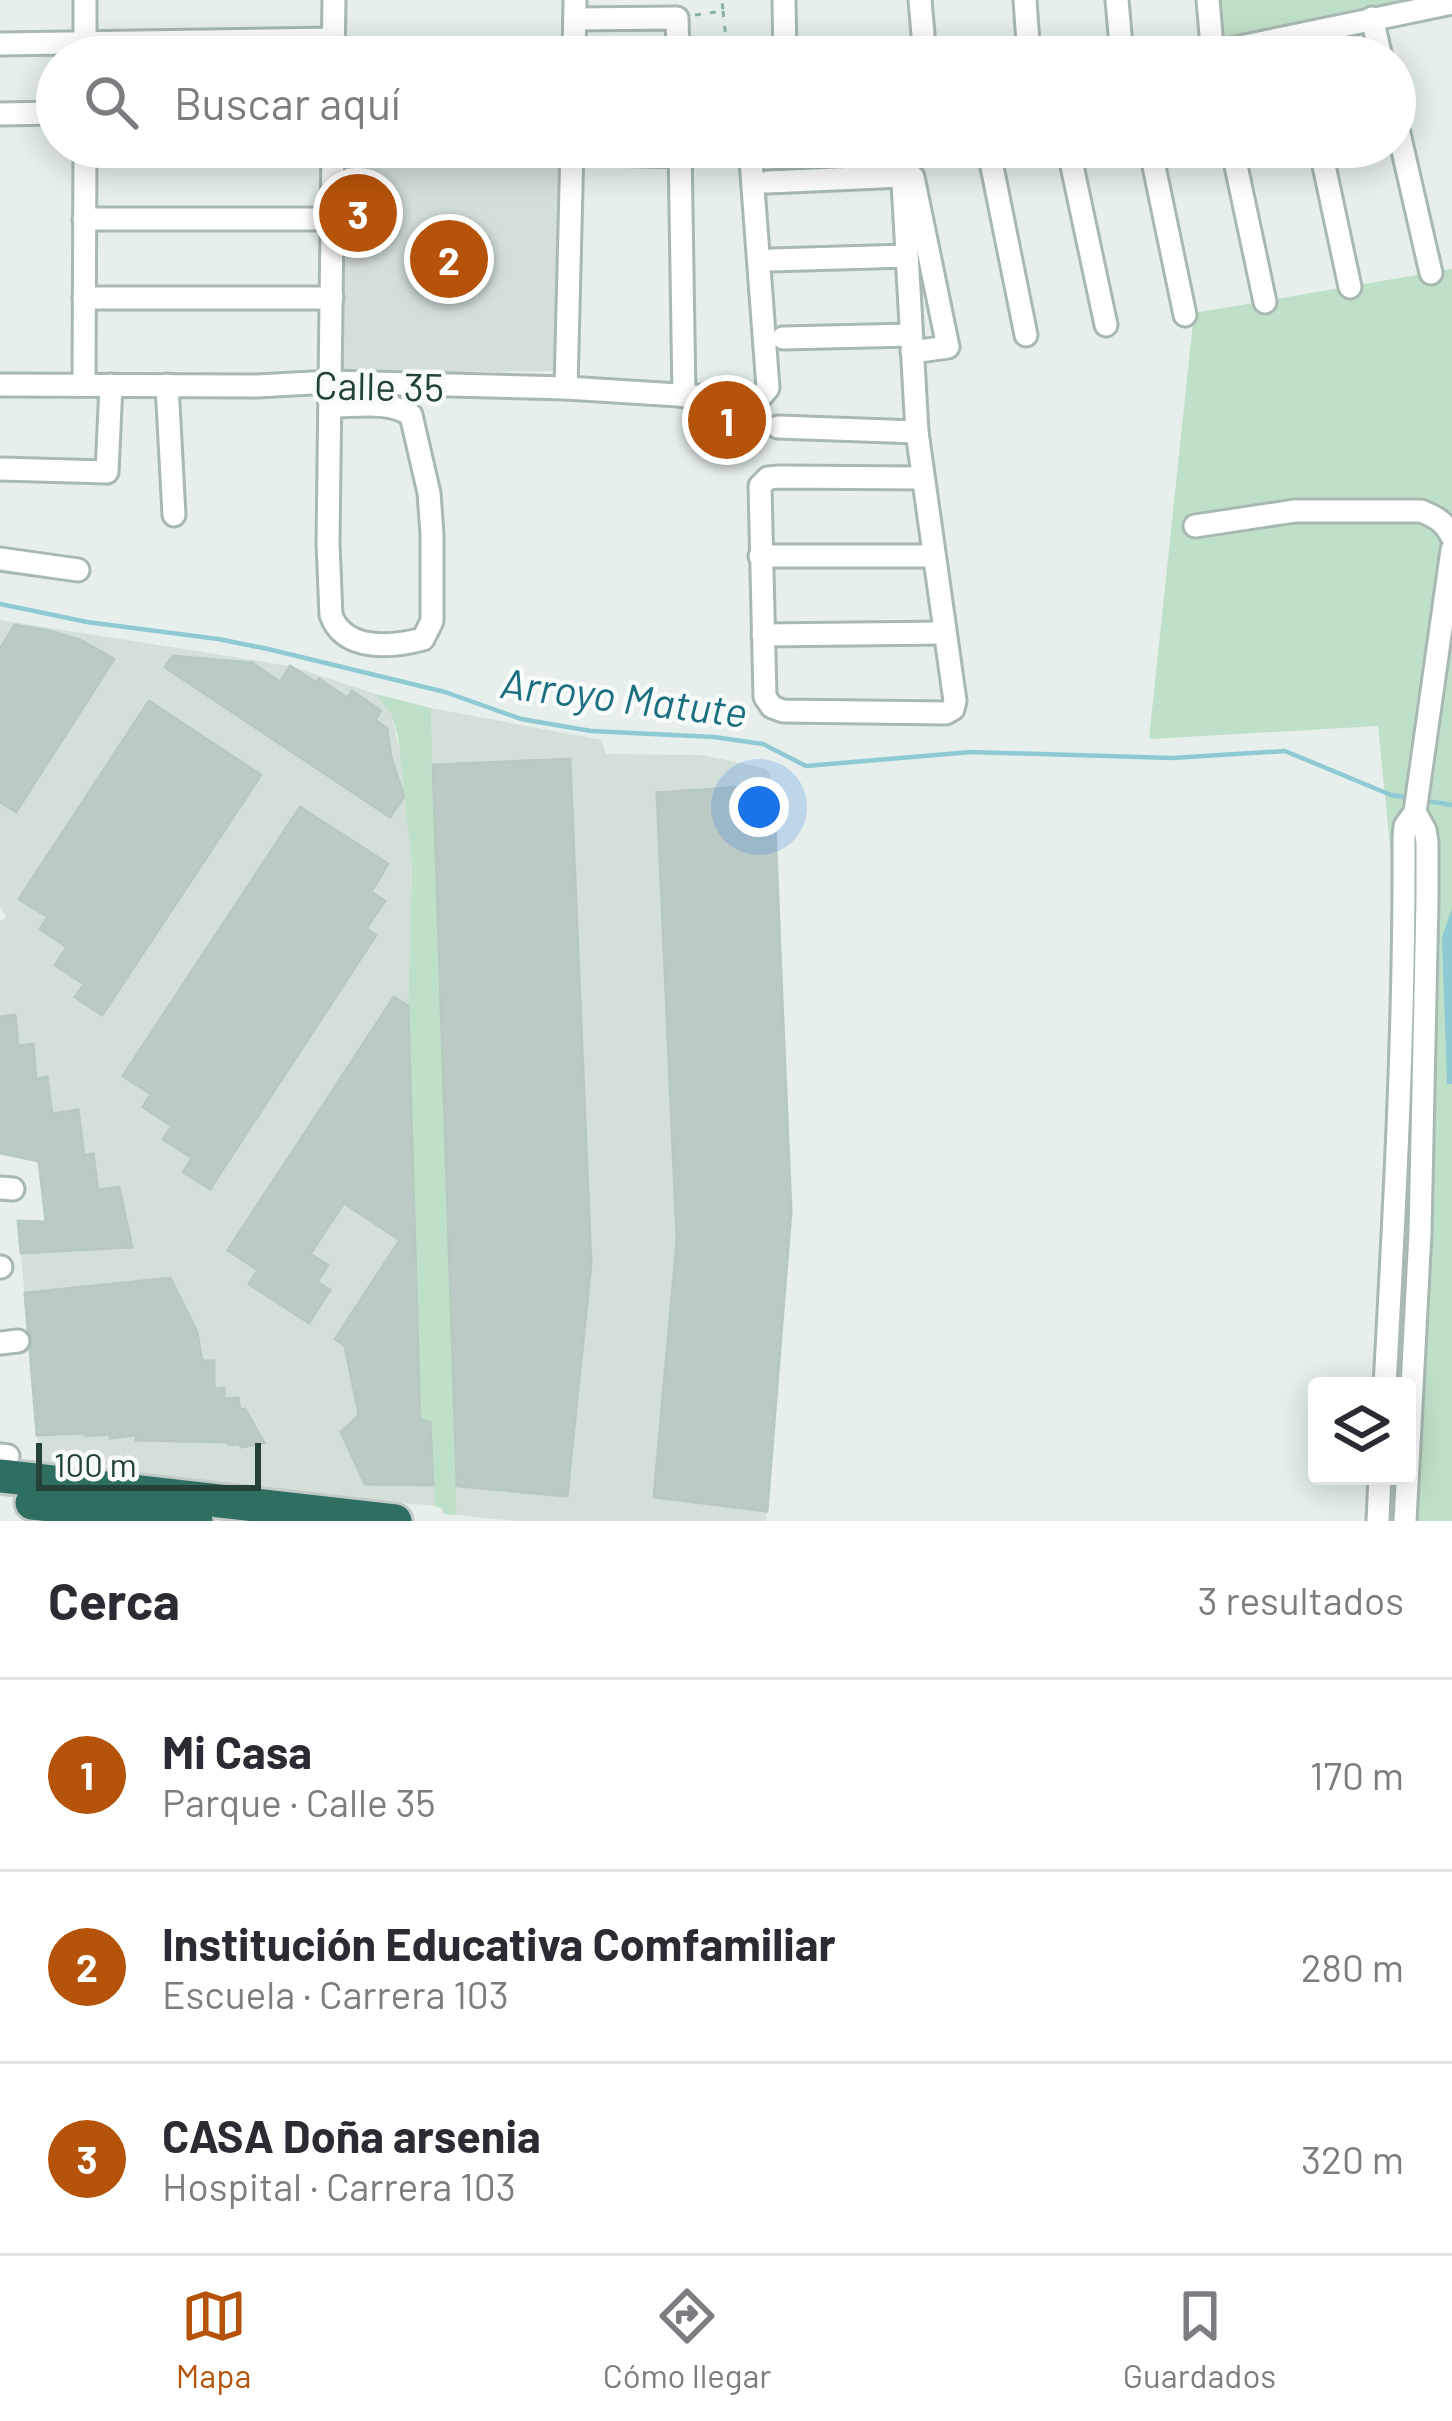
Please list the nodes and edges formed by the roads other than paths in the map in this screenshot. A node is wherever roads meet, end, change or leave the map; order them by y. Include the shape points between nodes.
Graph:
1 (85, 0) edge
2 (334, 0) edge
3 (784, 0) edge
4 (920, 0) edge
5 (1025, 0) edge
6 (1117, 0) edge
7 (1208, 0) edge
8 (1452, 3) edge
9 (575, 10) edge
10 (1372, 18) junction
11 (1295, 34) joint
12 (85, 36) edge
13 (333, 36) edge
14 (677, 36) edge
15 (784, 36) edge
16 (923, 36) edge
17 (1028, 36) edge
18 (1120, 36) edge
19 (1207, 36) edge
20 (1287, 36) edge
21 (1377, 36) edge
22 (0, 44) edge
23 (36, 47) edge
24 (36, 113) edge
25 (0, 114) edge
26 (85, 168) edge
27 (333, 168) edge
28 (572, 168) edge
29 (680, 168) edge
30 (752, 168) edge
31 (903, 168) edge
32 (909, 168) edge
33 (992, 168) edge
34 (1072, 168) edge
35 (1154, 168) edge
36 (1236, 168) edge
37 (1324, 168) edge
38 (1407, 168) edge
39 (903, 176) junction
40 (768, 182) dead end
41 (84, 219) junction
42 (332, 219) junction
43 (907, 256) junction
44 (771, 260) dead end
45 (1431, 273) dead end
46 (1350, 287) dead end
47 (84, 298) junction
48 (332, 298) junction
49 (1264, 302) dead end
50 (1185, 315) dead end
51 (1106, 325) dead end
52 (1026, 335) dead end
53 (783, 338) dead end
54 (911, 343) junction
55 (330, 382) junction
56 (0, 385) edge
57 (84, 385) junction
58 (111, 385) junction
59 (166, 386) junction
60 (566, 388) junction
61 (683, 396) junction
62 (331, 406) junction
63 (778, 428) dead end
64 (917, 432) junction
65 (0, 469) edge
66 (922, 478) junction
67 (174, 515) dead end
68 (1195, 526) dead end
69 (1452, 537) edge
70 (1452, 550) edge
71 (760, 556) junction
72 (932, 556) junction
73 (0, 560) edge
74 (78, 570) dead end
75 (946, 633) junction
76 (763, 635) junction
77 (1416, 808) junction
78 (1385, 1377) edge
79 (3, 1462) edge
80 (1380, 1485) edge
81 (0, 1499) edge
82 (196, 1521) edge
83 (395, 1521) edge
84 (1378, 1521) edge
85 (1405, 1521) edge

1 - 12 street
2 - 13 street
3 - 15 street
4 - 16 street
5 - 17 street
6 - 18 street
7 - 19 street
8 - 10 street
9 - 14 street via 677,17
10 - 11 street
10 - 21 street
11 - 20 street
22 - 23 street
24 - 25 street
26 - 41 street
27 - 42 street
28 - 60 street
29 - 61 street
30 - 61 street, Calle 35 via 768,388 758,400
31 - 39 street
32 - 54 street via 948,347
33 - 52 street
34 - 51 street
35 - 50 street
36 - 49 street
37 - 46 street
38 - 45 street
39 - 40 street
39 - 43 street
41 - 42 street
41 - 47 street
42 - 48 street
43 - 44 street
43 - 54 street
47 - 48 street
47 - 57 street
48 - 55 street
53 - 54 street
54 - 64 street
55 - 59 street, Calle 35
55 - 60 street, Calle 35
55 - 62 street
56 - 57 street, Calle 35
57 - 58 street, Calle 35
58 - 59 street, Calle 35
58 - 65 street via 107,472
59 - 67 street
60 - 61 street, Calle 35
62 - 62 street via 385,405 411,416 432,534 432,621 423,639 368,644 333,623
63 - 64 street
64 - 66 street
66 - 71 street via 768,478 760,485
66 - 72 street
68 - 69 street via 1295,511 1421,511
70 - 77 street
71 - 72 street
71 - 76 street
72 - 75 street
73 - 74 street
75 - 76 street
75 - 76 street via 955,701 946,713 783,712 765,697
77 - 78 street via 1404,838
77 - 85 street via 1427,842 1427,900
79 - 83 highway
80 - 84 street
81 - 82 highway

